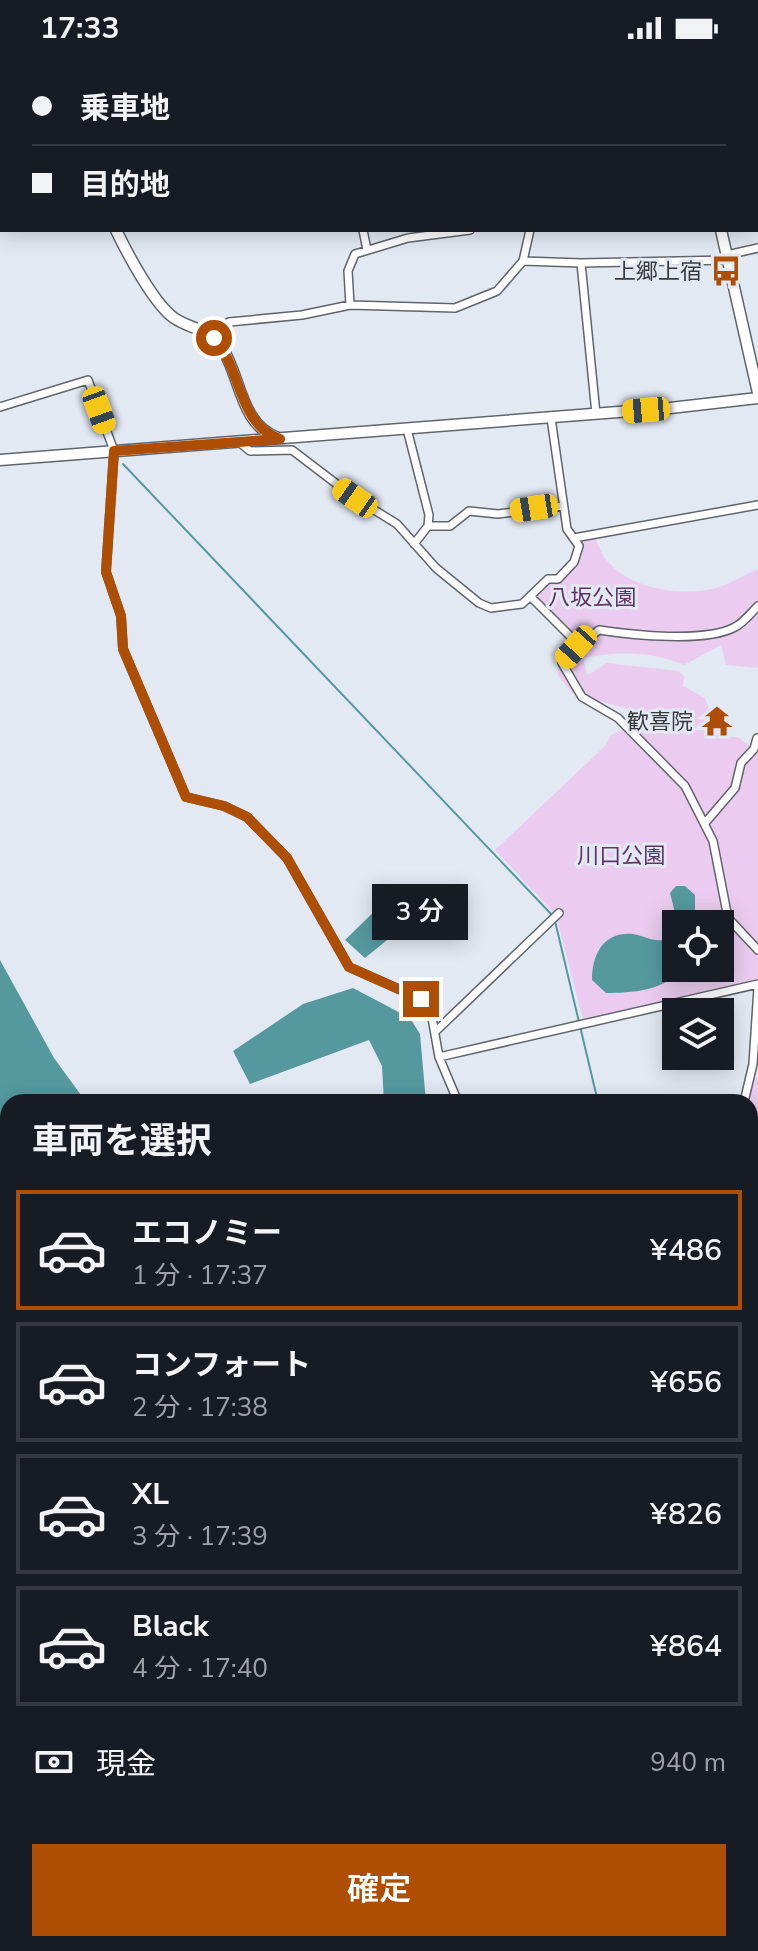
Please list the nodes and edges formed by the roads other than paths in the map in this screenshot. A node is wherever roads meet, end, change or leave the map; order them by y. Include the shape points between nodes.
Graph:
1 (117, 232) edge
2 (363, 232) edge
3 (454, 232) edge
4 (530, 232) edge
5 (721, 232) edge
6 (758, 248) edge
7 (367, 250) junction
8 (727, 258) junction
9 (523, 261) junction
10 (581, 263) junction
11 (350, 305) junction
12 (208, 333) junction
13 (758, 396) edge
14 (0, 407) edge
15 (596, 414) junction
16 (551, 418) junction
17 (407, 429) junction
18 (280, 439) junction
19 (239, 442) junction
20 (114, 451) junction
21 (0, 460) edge
22 (758, 505) edge
23 (563, 506) junction
24 (428, 526) junction
25 (574, 538) junction
26 (414, 544) junction
27 (532, 598) junction
28 (758, 606) edge
29 (576, 647) junction
30 (747, 738) dead end
31 (758, 738) edge
32 (705, 823) junction
33 (559, 913) dead end
34 (758, 950) edge
35 (758, 986) edge
36 (436, 1031) junction
37 (439, 1057) junction
38 (455, 1094) edge
39 (746, 1094) edge

1 - 12 street via 167,312
2 - 7 street
3 - 7 street
4 - 9 street
5 - 8 street
6 - 8 street
7 - 11 street via 350,261
8 - 10 street
8 - 13 street
9 - 10 street
9 - 11 street via 497,291 455,308
10 - 15 street
11 - 12 street via 229,322
12 - 18 street via 228,358 253,420
13 - 15 street
14 - 20 street via 88,380
15 - 16 street
16 - 17 street
16 - 23 street
17 - 18 street
17 - 24 street via 427,501
18 - 19 street
19 - 20 street
19 - 26 street via 250,451 292,450 397,524
20 - 21 street
20 - 36 street via 106,572 121,616 123,649 186,797 247,817 287,858 349,967 421,999
22 - 25 street
23 - 24 street via 498,514 469,511 450,526
23 - 25 street
24 - 26 street
25 - 27 street via 579,546 574,562 558,579 539,585
26 - 27 street via 479,603 512,607
27 - 29 street
28 - 29 street via 734,628 681,637 599,630
29 - 32 street via 562,663 582,697 627,725 685,786
30 - 31 street
31 - 32 street via 741,763 735,788
32 - 34 street via 728,918
33 - 36 street
35 - 37 street
35 - 39 street
36 - 37 street
37 - 38 street

